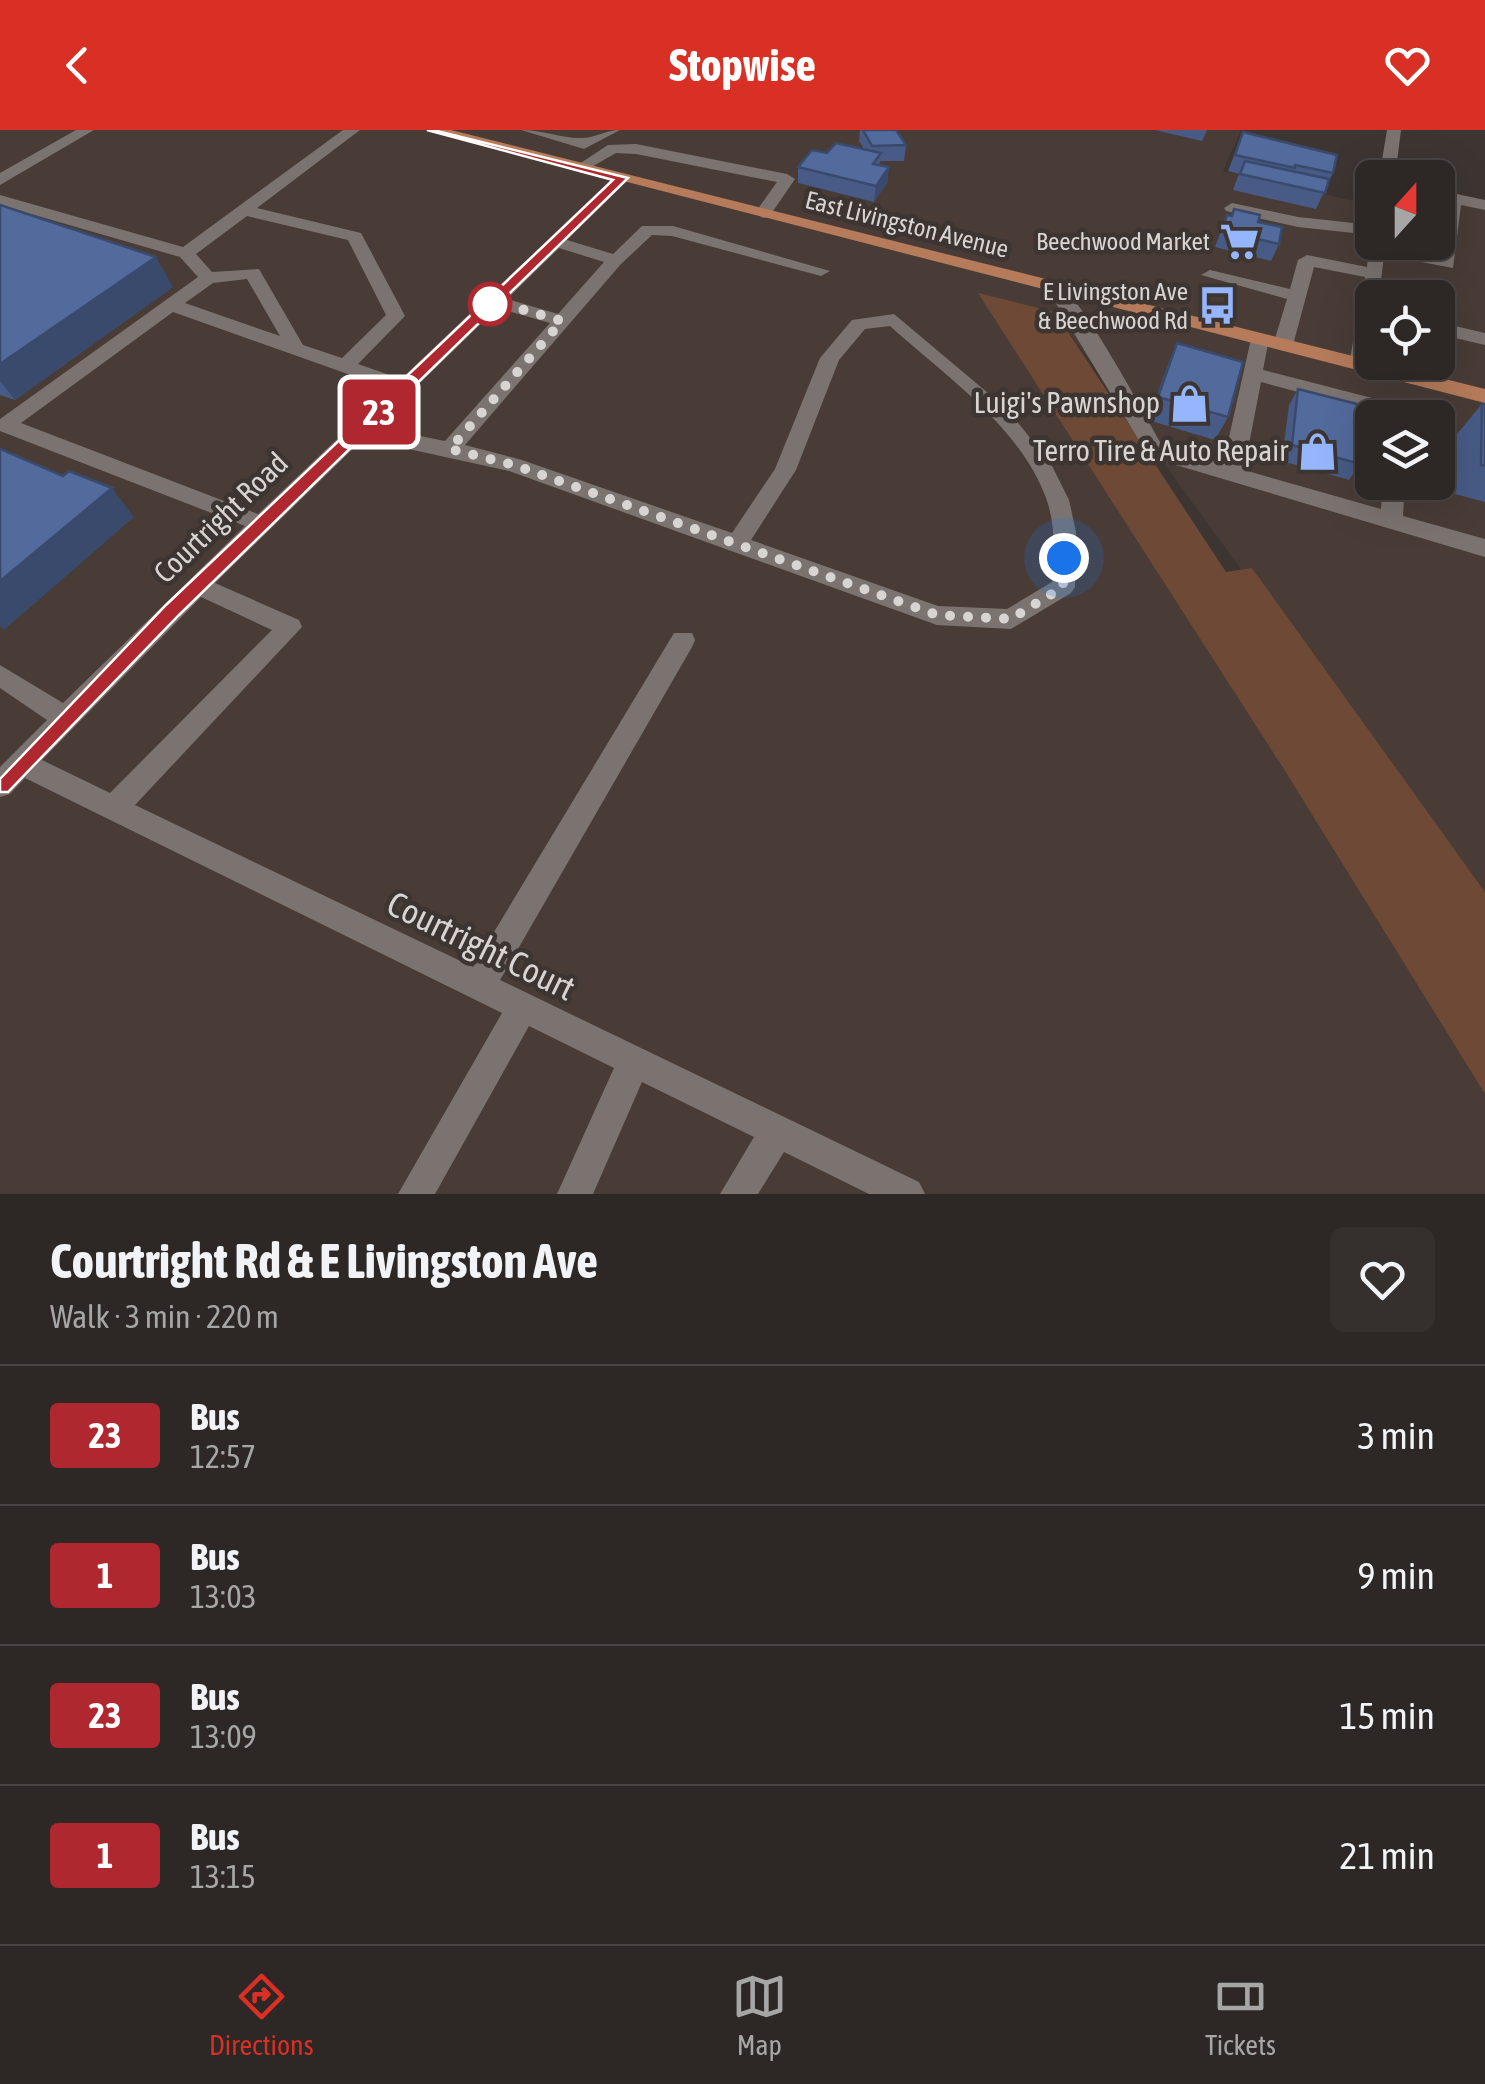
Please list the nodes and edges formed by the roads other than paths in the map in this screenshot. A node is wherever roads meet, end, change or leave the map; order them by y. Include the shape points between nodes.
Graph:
1 (87, 130) edge
2 (353, 130) edge
3 (433, 130) edge
4 (528, 130) edge
5 (613, 130) edge
6 (1394, 130) edge
7 (472, 134) edge
8 (1390, 160) edge
9 (581, 168) junction
10 (622, 178) junction
11 (0, 180) edge
12 (0, 200) edge
13 (1455, 203) edge
14 (1485, 204) edge
15 (1455, 207) edge
16 (1232, 208) edge
17 (243, 210) junction
18 (762, 214) junction
19 (1485, 222) edge
20 (1355, 235) edge
21 (554, 242) junction
22 (186, 253) junction
23 (615, 260) junction
24 (1375, 260) edge
25 (821, 271) dead end
26 (1210, 274) dead end
27 (1374, 274) junction
28 (208, 278) junction
29 (1373, 280) edge
30 (1055, 287) junction
31 (1297, 296) junction
32 (493, 301) junction
33 (172, 305) junction
34 (562, 321) junction
35 (1455, 332) edge
36 (1260, 339) junction
37 (1485, 339) edge
38 (1283, 345) junction
39 (298, 352) junction
40 (1355, 363) edge
41 (344, 367) junction
42 (1252, 374) junction
43 (1423, 380) edge
44 (405, 386) junction
45 (1485, 396) edge
46 (1355, 403) edge
47 (2, 426) edge
48 (360, 431) junction
49 (450, 449) junction
50 (1232, 474) junction
51 (1393, 500) edge
52 (1391, 521) junction
53 (262, 524) junction
54 (737, 544) junction
55 (1485, 548) edge
56 (198, 585) junction
57 (683, 640) dead end
58 (0, 675) edge
59 (66, 718) junction
60 (11, 774) edge
61 (114, 808) junction
62 (478, 986) junction
63 (522, 1008) junction
64 (634, 1062) junction
65 (778, 1131) junction
66 (423, 1181) edge
67 (888, 1190) edge
68 (576, 1194) edge
69 (738, 1194) edge

1 - 11 street
2 - 17 street
3 - 7 main road, East Livingston Avenue
4 - 5 street via 584,144
6 - 8 street
7 - 9 main road, East Livingston Avenue
9 - 10 main road, East Livingston Avenue
9 - 18 street via 612,148 636,149 787,179
10 - 18 main road, East Livingston Avenue
10 - 21 street, Courtright Road
12 - 22 street
13 - 14 street
15 - 19 street
16 - 20 street
17 - 22 street
17 - 41 street via 355,237 396,316
18 - 30 main road, East Livingston Avenue
21 - 23 street
21 - 32 street, Courtright Road
22 - 28 street
23 - 25 street via 648,230 673,230
23 - 34 street
24 - 27 street
26 - 31 street
27 - 29 street
27 - 31 street via 1307,260
28 - 33 street
28 - 39 street via 253,273
30 - 36 main road, East Livingston Avenue
30 - 50 street via 1156,452
31 - 38 street
32 - 34 street
32 - 44 street, Courtright Road
33 - 39 street
33 - 47 street
34 - 49 street
35 - 37 street
36 - 38 main road, East Livingston Avenue
36 - 42 street
38 - 40 main road, East Livingston Avenue
39 - 41 street
41 - 44 street
42 - 46 street
42 - 50 street
43 - 45 main road, East Livingston Avenue
44 - 48 street, Courtright Road
47 - 53 street
48 - 49 street
48 - 53 street, Courtright Road
49 - 54 street
50 - 52 street
51 - 52 street
52 - 55 street
53 - 56 street, Courtright Road
54 - 54 street via 937,615 1011,619 1063,587 1065,530 1045,468 1008,423 894,320 859,324 830,358 784,470
56 - 59 street, Courtright Road
56 - 61 street via 290,626
57 - 62 street
58 - 59 street
59 - 60 street, Courtright Road
60 - 61 street, Courtright Court
61 - 62 street, Courtright Court
62 - 63 street, Courtright Court
63 - 64 street, Courtright Court
63 - 66 street
64 - 65 street, Courtright Court
64 - 68 street
65 - 67 street, Courtright Court
65 - 69 street

